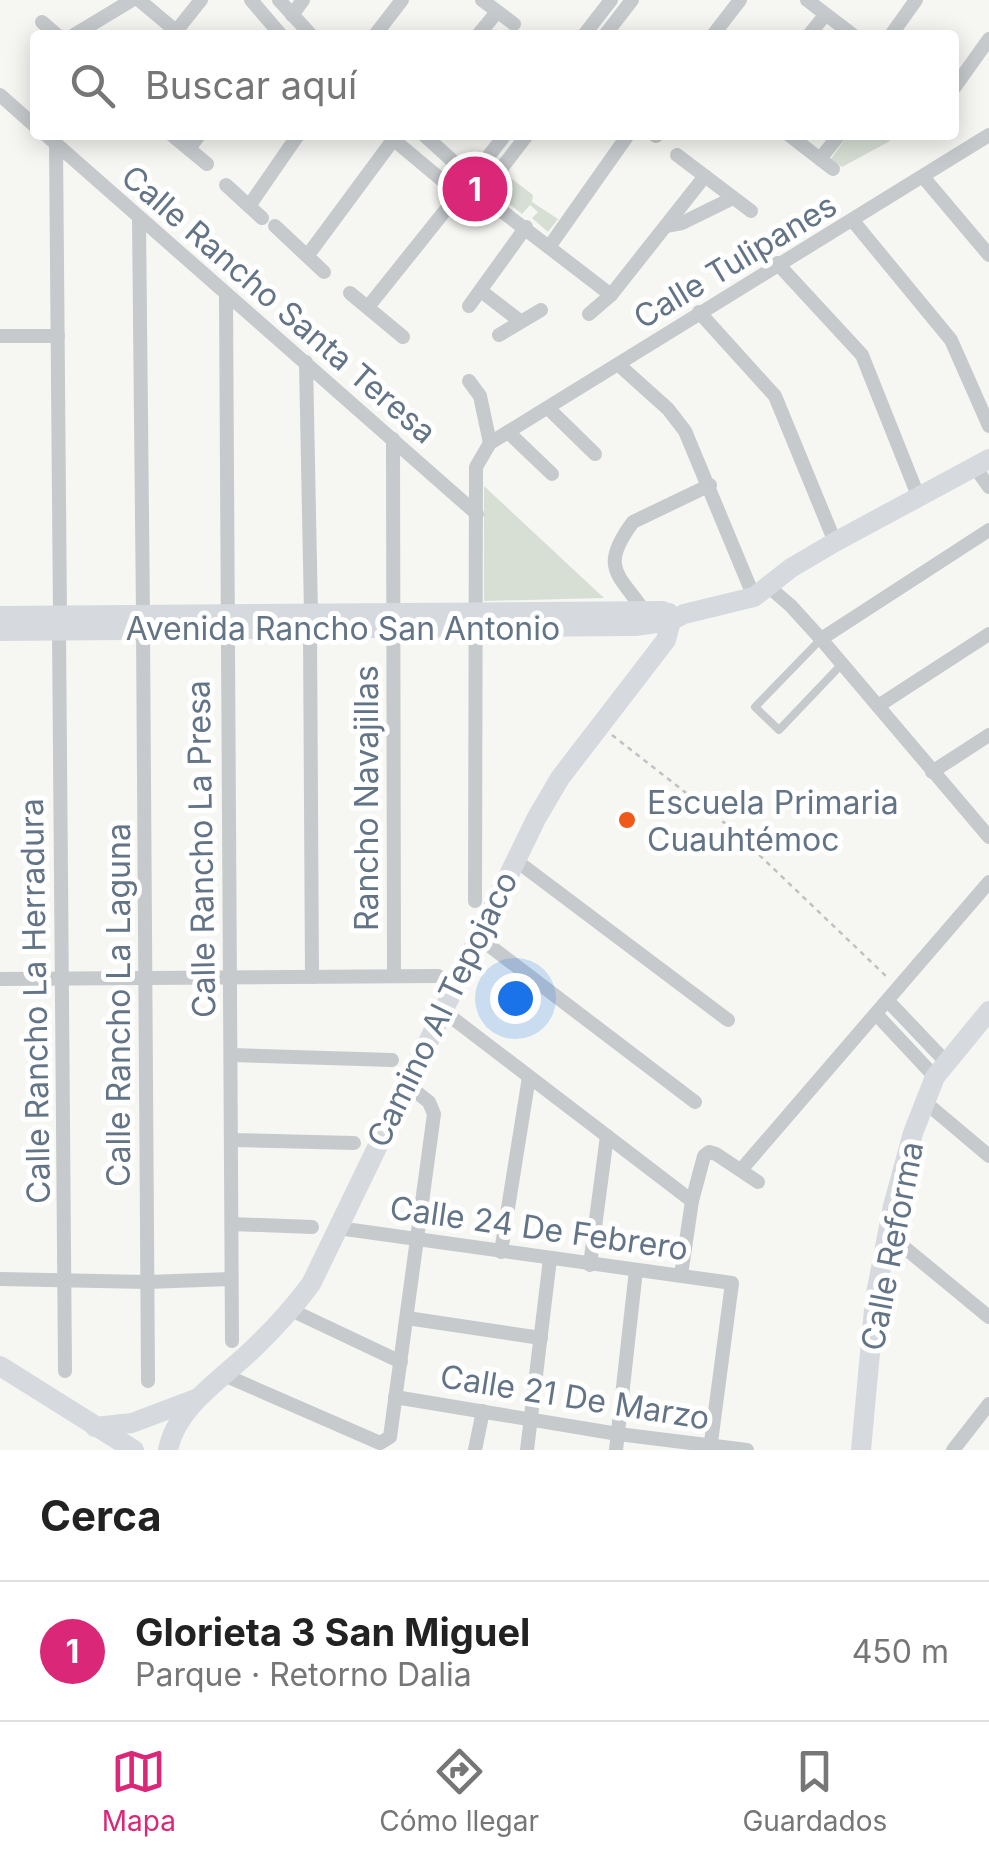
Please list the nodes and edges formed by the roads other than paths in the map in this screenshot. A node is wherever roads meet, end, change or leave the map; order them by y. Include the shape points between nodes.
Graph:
1 (136, 0) edge
2 (201, 0) edge
3 (250, 0) edge
4 (279, 0) edge
5 (303, 0) edge
6 (402, 0) edge
7 (482, 0) edge
8 (611, 0) edge
9 (632, 0) edge
10 (740, 0) edge
11 (916, 0) edge
12 (811, 1) edge
13 (497, 12) junction
14 (292, 14) junction
15 (825, 14) junction
16 (42, 22) dead end
17 (514, 24) dead end
18 (51, 30) edge
19 (83, 30) edge
20 (171, 30) edge
21 (177, 30) edge
22 (275, 30) edge
23 (306, 30) edge
24 (379, 30) edge
25 (482, 30) edge
26 (588, 30) edge
27 (608, 30) edge
28 (717, 30) edge
29 (813, 30) edge
30 (846, 30) edge
31 (894, 30) edge
32 (989, 38) edge
33 (959, 81) edge
34 (0, 94) edge
35 (30, 121) edge
36 (989, 135) edge
37 (51, 140) edge
38 (178, 140) edge
39 (195, 140) edge
40 (295, 140) edge
41 (389, 140) edge
42 (392, 140) edge
43 (430, 140) edge
44 (501, 140) edge
45 (524, 140) edge
46 (625, 140) edge
47 (795, 140) edge
48 (837, 140) edge
49 (189, 149) junction
50 (677, 155) dead end
51 (207, 164) dead end
52 (471, 173) junction
53 (705, 176) junction
54 (924, 178) junction
55 (491, 182) junction
56 (226, 185) dead end
57 (456, 194) junction
58 (734, 198) junction
59 (490, 202) junction
60 (249, 206) junction
61 (751, 212) dead end
62 (140, 218) junction
63 (853, 221) junction
64 (666, 226) junction
65 (526, 227) junction
66 (550, 247) junction
67 (989, 255) edge
68 (308, 256) junction
69 (777, 263) junction
70 (324, 272) dead end
71 (481, 291) junction
72 (350, 294) dead end
73 (611, 295) junction
74 (226, 296) junction
75 (469, 306) dead end
76 (368, 307) junction
77 (541, 310) dead end
78 (700, 312) junction
79 (589, 314) dead end
80 (520, 321) junction
81 (499, 335) dead end
82 (0, 336) edge
83 (58, 336) junction
84 (403, 337) dead end
85 (306, 362) junction
86 (619, 365) junction
87 (469, 381) dead end
88 (548, 408) junction
89 (989, 426) edge
90 (508, 432) junction
91 (392, 439) junction
92 (490, 443) junction
93 (595, 454) dead end
94 (982, 463) edge
95 (552, 474) dead end
96 (710, 484) junction
97 (989, 487) edge
98 (918, 498) junction
99 (477, 514) junction
100 (989, 530) edge
101 (835, 542) junction
102 (762, 592) junction
103 (0, 616) edge
104 (664, 616) junction
105 (478, 619) junction
106 (393, 621) junction
107 (143, 622) junction
108 (226, 622) junction
109 (310, 622) junction
110 (59, 623) junction
111 (0, 631) edge
112 (989, 634) edge
113 (821, 639) junction
114 (841, 665) junction
115 (878, 706) junction
116 (989, 735) edge
117 (932, 772) junction
118 (989, 838) edge
119 (514, 859) junction
120 (989, 882) edge
121 (475, 901) dead end
122 (478, 936) junction
123 (394, 976) junction
124 (438, 976) dead end
125 (312, 977) junction
126 (0, 978) edge
127 (62, 978) junction
128 (145, 978) junction
129 (230, 978) junction
130 (888, 1002) junction
131 (442, 1010) junction
132 (989, 1011) edge
133 (877, 1015) junction
134 (728, 1020) dead end
135 (232, 1056) junction
136 (392, 1060) dead end
137 (941, 1069) junction
138 (529, 1077) junction
139 (406, 1084) junction
140 (696, 1102) dead end
141 (925, 1102) junction
142 (607, 1136) junction
143 (232, 1140) junction
144 (354, 1143) dead end
145 (989, 1156) edge
146 (741, 1170) junction
147 (758, 1182) dead end
148 (692, 1201) junction
149 (232, 1224) junction
150 (312, 1227) dead end
151 (338, 1228) junction
152 (888, 1234) junction
153 (418, 1240) junction
154 (501, 1252) junction
155 (550, 1260) junction
156 (590, 1266) junction
157 (636, 1270) junction
158 (681, 1275) junction
159 (0, 1279) edge
160 (232, 1279) junction
161 (64, 1280) junction
162 (147, 1282) junction
163 (292, 1310) junction
164 (989, 1317) edge
165 (407, 1318) junction
166 (541, 1338) junction
167 (232, 1341) dead end
168 (400, 1362) junction
169 (0, 1366) edge
170 (65, 1371) dead end
171 (224, 1375) junction
172 (148, 1381) dead end
173 (200, 1397) junction
174 (395, 1398) junction
175 (989, 1404) edge
176 (483, 1412) junction
177 (530, 1419) junction
178 (96, 1427) junction
179 (618, 1434) junction
180 (174, 1448) edge
181 (710, 1448) edge
182 (134, 1450) edge
183 (475, 1450) edge
184 (527, 1450) edge
185 (616, 1450) edge
186 (748, 1450) edge
187 (861, 1450) edge
188 (953, 1450) edge

1 - 19 street
1 - 20 street
2 - 21 street
3 - 22 street
4 - 14 street
5 - 14 street
6 - 24 street
7 - 13 street
8 - 26 street
9 - 27 street
10 - 28 street
11 - 31 street
12 - 15 street
13 - 17 street
13 - 25 street
14 - 23 street
15 - 29 street
15 - 30 street
16 - 18 street
32 - 33 street
34 - 35 street
36 - 54 street, Calle Tulipanes
37 - 62 street, Calle Rancho Santa Teresa
37 - 83 street, Calle Rancho La Herradura
38 - 49 street
39 - 49 street
40 - 60 street
41 - 68 street
42 - 57 street
43 - 52 street
44 - 52 street
45 - 55 street
46 - 66 street
47 - 48 street via 826,164
49 - 51 street
50 - 53 street
52 - 55 street
52 - 57 street via 460,178
53 - 58 street
53 - 64 street
54 - 63 street, Calle Tulipanes
54 - 67 street
55 - 59 street
56 - 60 street
57 - 59 street via 471,210
57 - 76 street
58 - 61 street
58 - 64 street
59 - 65 street
60 - 68 street
62 - 74 street, Calle Rancho Santa Teresa
62 - 107 street, Calle Rancho La Laguna
63 - 69 street, Calle Tulipanes
63 - 89 street via 950,340
64 - 73 street
65 - 66 street
65 - 71 street
66 - 73 street
68 - 70 street
69 - 78 street, Calle Tulipanes
69 - 98 street via 862,355
71 - 75 street
71 - 80 street
72 - 76 street
73 - 79 street
74 - 85 street, Calle Rancho Santa Teresa
74 - 108 street, Calle Rancho La Presa
76 - 84 street
77 - 80 street
78 - 86 street, Calle Tulipanes
78 - 101 street via 775,396
80 - 81 street
82 - 83 street
83 - 110 street, Calle Rancho La Herradura
85 - 91 street, Calle Rancho Santa Teresa
85 - 109 street
86 - 88 street, Calle Tulipanes
86 - 96 street via 685,431
87 - 92 street via 480,396
88 - 90 street, Calle Tulipanes
88 - 93 street
90 - 92 street, Calle Tulipanes
90 - 95 street
91 - 99 street, Calle Rancho Santa Teresa
91 - 106 street, Rancho Navajillas
92 - 99 street via 476,467
94 - 97 street
94 - 98 street, Avenida Rancho San Antonio
96 - 102 street
96 - 104 street via 633,522 626,532 614,568 618,580
98 - 101 street, Avenida Rancho San Antonio
99 - 105 street
100 - 113 street
101 - 102 street, Avenida Rancho San Antonio
102 - 104 street, Avenida Rancho San Antonio
102 - 113 street via 791,606
103 - 110 street, Avenida Rancho San Antonio
104 - 105 street, Avenida Rancho San Antonio
104 - 119 street, Camino Al Tepojaco via 666,640 560,778
105 - 106 street, Avenida Rancho San Antonio
105 - 121 street
106 - 109 street, Avenida Rancho San Antonio
106 - 123 street, Rancho Navajillas
107 - 108 street, Avenida Rancho San Antonio
107 - 110 street, Avenida Rancho San Antonio
107 - 128 street, Calle Rancho La Laguna
108 - 109 street, Avenida Rancho San Antonio
108 - 129 street, Calle Rancho La Presa
109 - 125 street
110 - 111 street, Avenida Rancho San Antonio
110 - 127 street, Calle Rancho La Herradura
112 - 115 street
113 - 114 street
113 - 114 lane via 755,707 779,730
114 - 115 street
115 - 117 street
116 - 117 street
117 - 118 street
119 - 122 street, Camino Al Tepojaco
119 - 134 street
120 - 130 street
122 - 131 street, Camino Al Tepojaco
122 - 140 street
123 - 124 street
123 - 125 street
125 - 129 street
126 - 127 street
127 - 128 street
127 - 161 street, Calle Rancho La Herradura
128 - 129 street
128 - 162 street, Calle Rancho La Laguna
129 - 135 street, Calle Rancho La Presa
130 - 133 street
130 - 137 street
131 - 138 street
131 - 139 street, Camino Al Tepojaco
132 - 137 street, Calle Reforma
133 - 137 street
133 - 146 street
135 - 136 street
135 - 143 street, Calle Rancho La Presa
137 - 141 street, Calle Reforma
138 - 142 street
138 - 154 street
139 - 151 street, Camino Al Tepojaco
139 - 153 street via 434,1114
141 - 145 street
141 - 152 street, Calle Reforma
142 - 148 street
142 - 156 street
143 - 144 street
143 - 149 street, Calle Rancho La Presa
146 - 147 street
146 - 148 street via 710,1152
148 - 158 street
149 - 150 street
149 - 160 street, Calle Rancho La Presa
151 - 153 street, Calle 24 De Febrero
151 - 163 street, Camino Al Tepojaco
152 - 164 street
152 - 187 street, Calle Reforma
153 - 154 street, Calle 24 De Febrero
153 - 165 street
154 - 155 street, Calle 24 De Febrero
155 - 156 street, Calle 24 De Febrero
155 - 166 street
156 - 157 street, Calle 24 De Febrero
157 - 158 street, Calle 24 De Febrero
157 - 179 street
158 - 181 street, Calle 24 De Febrero via 732,1283
159 - 161 street
160 - 162 street
160 - 167 street, Calle Rancho La Presa
161 - 162 street
161 - 170 street, Calle Rancho La Herradura
162 - 172 street, Calle Rancho La Laguna
163 - 168 street, Calle 21 De Marzo
163 - 171 street, Camino Al Tepojaco
165 - 166 street
165 - 168 street
166 - 177 street
168 - 174 street
169 - 178 street
171 - 173 street, Camino Al Tepojaco
171 - 174 street via 380,1443 390,1437
173 - 178 street, Camino Al Tepojaco via 132,1423
173 - 180 street, Camino Al Tepojaco via 175,1429
174 - 176 street, Calle 21 De Marzo
175 - 188 street
176 - 177 street, Calle 21 De Marzo
176 - 183 street
177 - 179 street, Calle 21 De Marzo
177 - 184 street
178 - 182 street
179 - 181 street, Calle 21 De Marzo
179 - 185 street
181 - 186 street, Calle 21 De Marzo

